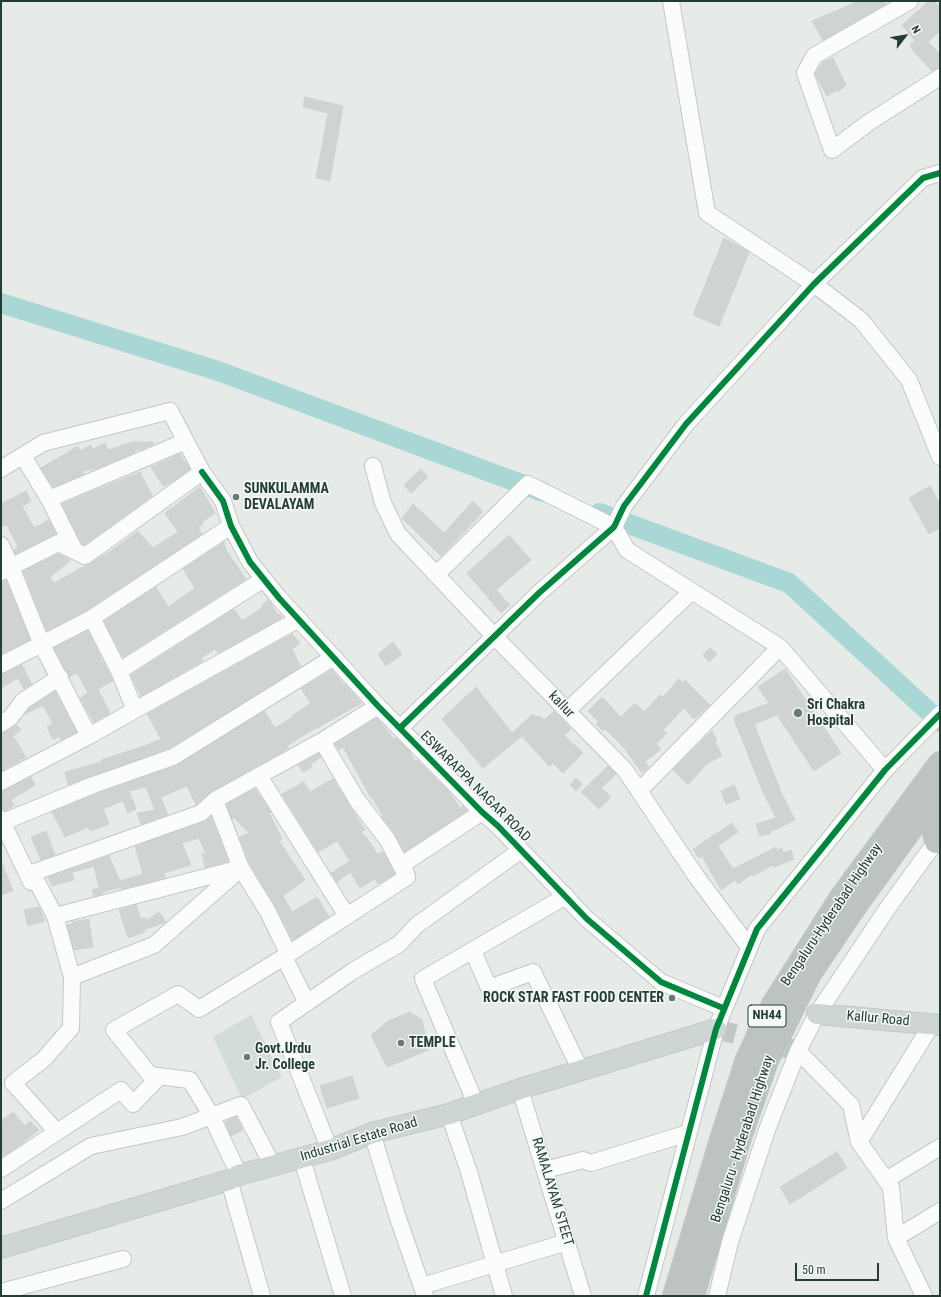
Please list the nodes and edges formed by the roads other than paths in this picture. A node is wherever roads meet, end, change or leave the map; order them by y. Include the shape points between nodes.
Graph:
1 (671, 1) edge
2 (910, 1) edge
3 (940, 77) edge
4 (940, 173) edge
5 (814, 284) junction
6 (186, 441) junction
7 (23, 456) junction
8 (940, 458) edge
9 (373, 466) dead end
10 (1, 469) edge
11 (202, 472) junction
12 (49, 499) junction
13 (231, 526) junction
14 (614, 527) junction
15 (1, 545) edge
16 (74, 551) junction
17 (6, 569) edge
18 (436, 575) junction
19 (264, 579) junction
20 (692, 591) junction
21 (92, 618) junction
22 (299, 619) junction
23 (495, 637) junction
24 (42, 645) junction
25 (780, 647) junction
26 (334, 657) junction
27 (1, 666) edge
28 (119, 671) junction
29 (60, 677) junction
30 (378, 706) junction
31 (135, 710) junction
32 (567, 711) junction
33 (940, 714) edge
34 (1, 724) edge
35 (400, 728) junction
36 (89, 736) junction
37 (322, 741) junction
38 (885, 770) junction
39 (259, 776) junction
40 (1, 782) edge
41 (935, 782) edge
42 (639, 791) junction
43 (215, 800) junction
44 (482, 812) junction
45 (2, 821) edge
46 (938, 839) edge
47 (521, 850) junction
48 (241, 868) junction
49 (32, 873) junction
50 (407, 877) junction
51 (566, 896) junction
52 (55, 916) junction
53 (347, 916) junction
54 (749, 947) junction
55 (473, 951) junction
56 (286, 955) junction
57 (72, 977) junction
58 (307, 1003) junction
59 (723, 1008) junction
60 (817, 1014) junction
61 (936, 1025) edge
62 (716, 1029) junction
63 (798, 1051) junction
64 (581, 1071) junction
65 (160, 1076) junction
66 (520, 1089) junction
67 (476, 1104) junction
68 (449, 1114) junction
69 (211, 1115) junction
70 (57, 1132) junction
71 (372, 1133) junction
72 (688, 1133) junction
73 (859, 1142) junction
74 (940, 1147) edge
75 (330, 1150) junction
76 (302, 1158) junction
77 (273, 1166) junction
78 (1, 1170) edge
79 (545, 1170) junction
80 (234, 1178) junction
81 (886, 1180) junction
82 (1, 1201) edge
83 (940, 1211) edge
84 (896, 1238) junction
85 (567, 1242) junction
86 (1, 1248) edge
87 (123, 1260) dead end
88 (495, 1264) junction
89 (423, 1291) edge
90 (1, 1292) edge
91 (921, 1295) edge
92 (262, 1296) edge
93 (343, 1296) edge
94 (504, 1296) edge
95 (583, 1296) edge
96 (646, 1296) edge
97 (674, 1296) edge
98 (693, 1296) edge
99 (717, 1296) edge

1 - 5 street via 707,213
2 - 3 street via 814,56 805,72 832,150 868,123
4 - 5 street via 923,178
5 - 8 street via 861,320 909,380
5 - 14 street via 686,424 624,506
6 - 7 street, ESWARAPPA NAGAR ROAD via 170,411 43,443
6 - 11 street, ESWARAPPA NAGAR ROAD
6 - 12 street
7 - 10 street
7 - 12 street
9 - 18 street, kallur via 383,503 398,534
11 - 13 street, ESWARAPPA NAGAR ROAD via 223,501
11 - 16 street via 85,556
12 - 16 street
13 - 19 street, ESWARAPPA NAGAR ROAD via 250,562
13 - 21 street
14 - 18 street via 528,484
14 - 20 street via 627,550
14 - 23 street via 539,593
15 - 17 street
16 - 17 street via 58,542
17 - 24 street
18 - 23 street, kallur
19 - 22 street, ESWARAPPA NAGAR ROAD
19 - 28 street
20 - 25 street
20 - 32 street
21 - 24 street
21 - 28 street
22 - 26 street, ESWARAPPA NAGAR ROAD
22 - 31 street
23 - 32 street, kallur
23 - 35 street
24 - 27 street
24 - 29 street
25 - 38 street
25 - 42 street
26 - 30 street, ESWARAPPA NAGAR ROAD
26 - 45 street via 173,757
28 - 31 street
29 - 34 street via 23,701 11,717
29 - 36 street
30 - 35 street, ESWARAPPA NAGAR ROAD
30 - 37 street
31 - 36 street
32 - 42 street, kallur via 624,770
33 - 38 street
35 - 44 street, ESWARAPPA NAGAR ROAD
36 - 40 street
37 - 39 street
37 - 50 street via 357,800 387,839
38 - 54 street via 757,929
39 - 43 street
39 - 53 street
41 - 46 highway
41 - 97 highway, Bengaluru-Hyderabad Highway / NH44 via 841,897 772,1006 745,1066
41 - 98 highway, Bengaluru - Hyderabad Highway / NH44 via 810,974 767,1061 740,1138
42 - 54 street, kallur via 696,876
43 - 48 street
43 - 49 street via 201,813
44 - 47 street, ESWARAPPA NAGAR ROAD
44 - 50 street via 403,864
45 - 49 street via 31,882
46 - 60 street via 887,909
47 - 51 street, ESWARAPPA NAGAR ROAD
47 - 58 street via 417,925 398,944
48 - 52 street
48 - 56 street via 268,912
48 - 57 street via 154,945
49 - 52 street
50 - 53 street
51 - 55 street
51 - 59 street, ESWARAPPA NAGAR ROAD via 587,919 661,982
52 - 57 street
53 - 56 street
54 - 59 street
55 - 64 street via 489,988 533,972
55 - 67 street via 424,979
56 - 58 street
56 - 65 street via 199,1009 178,994 114,1030 150,1075
57 - 70 street via 71,1028 44,1059 13,1083
58 - 75 street via 279,1022
59 - 62 street
60 - 61 main road, Kallur Road
60 - 63 street
61 - 73 street
62 - 64 main road, Industrial Estate Road
62 - 72 street
63 - 73 street via 851,1105
63 - 99 street via 765,1135 730,1242
64 - 66 main road, Industrial Estate Road
65 - 69 street via 190,1080
65 - 70 street via 133,1104 121,1090
66 - 67 main road, Industrial Estate Road
66 - 79 street, RAMALAYAM STEET
67 - 68 main road, Industrial Estate Road
68 - 71 main road, Industrial Estate Road
68 - 88 street via 469,1172
69 - 77 street via 241,1105
69 - 80 street
69 - 82 street via 182,1127 91,1146
70 - 78 street
71 - 75 main road, Industrial Estate Road
71 - 89 street
72 - 79 street via 591,1163 583,1160
72 - 96 street
73 - 81 street
74 - 81 street
75 - 76 main road, Industrial Estate Road
76 - 77 main road, Industrial Estate Road
76 - 93 street
77 - 80 main road, Industrial Estate Road
79 - 85 street, RAMALAYAM STEET
80 - 86 main road, Industrial Estate Road
80 - 92 street
81 - 84 street via 891,1187
83 - 84 street
84 - 91 street
85 - 88 street
85 - 95 street, RAMALAYAM STEET
87 - 90 street
88 - 89 street
88 - 94 street

